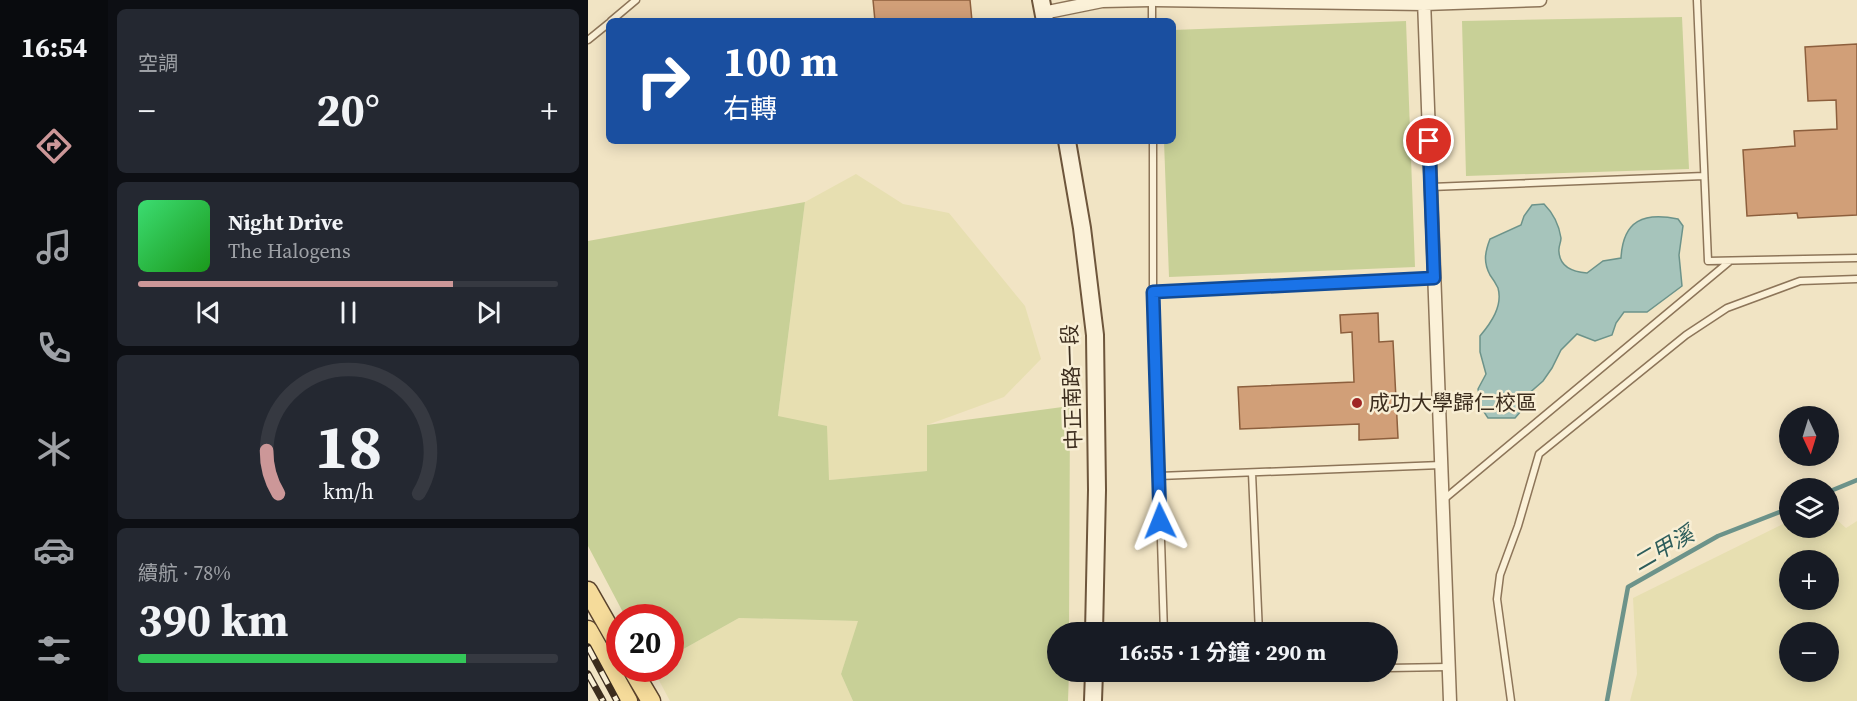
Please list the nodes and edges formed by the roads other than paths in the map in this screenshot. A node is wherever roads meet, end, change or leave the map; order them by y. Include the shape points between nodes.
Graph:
1 (636, 0) edge
2 (1153, 0) edge
3 (1540, 0) edge
4 (1697, 0) edge
5 (1424, 2) edge
6 (1043, 11) edge
7 (615, 18) edge
8 (1152, 18) edge
9 (606, 25) edge
10 (588, 40) edge
11 (1068, 144) edge
12 (1153, 144) edge
13 (1704, 176) junction
14 (1431, 187) junction
15 (1857, 258) edge
16 (1730, 261) junction
17 (1434, 278) junction
18 (1857, 279) edge
19 (1153, 292) junction
20 (1441, 465) junction
21 (1252, 473) junction
22 (1159, 476) junction
23 (1443, 501) junction
24 (588, 591) edge
25 (606, 622) edge
26 (1094, 622) edge
27 (1164, 622) edge
28 (1259, 622) edge
29 (588, 630) edge
30 (1449, 667) junction
31 (1398, 668) edge
32 (640, 682) edge
33 (1094, 682) edge
34 (628, 701) edge
35 (651, 701) edge
36 (1093, 701) edge
37 (1450, 701) edge
38 (1511, 701) edge

1 - 7 lane
2 - 5 street
2 - 6 street via 1102,2
2 - 8 lane
3 - 5 street
4 - 13 lane
5 - 14 street
9 - 10 lane
11 - 26 street, 中正南路一段 via 1095,335
12 - 19 lane
13 - 14 lane
13 - 16 lane via 1708,261
14 - 17 street
15 - 16 lane
16 - 23 lane
17 - 19 lane
17 - 20 street
18 - 38 lane via 1800,281 1727,308 1686,334 1539,454 1500,575 1497,599
19 - 22 lane
20 - 21 lane
20 - 23 street
21 - 22 lane
21 - 28 lane
22 - 27 lane
23 - 30 street
24 - 25 main road
29 - 34 main road
30 - 31 lane
30 - 37 street
32 - 35 main road
33 - 36 street

